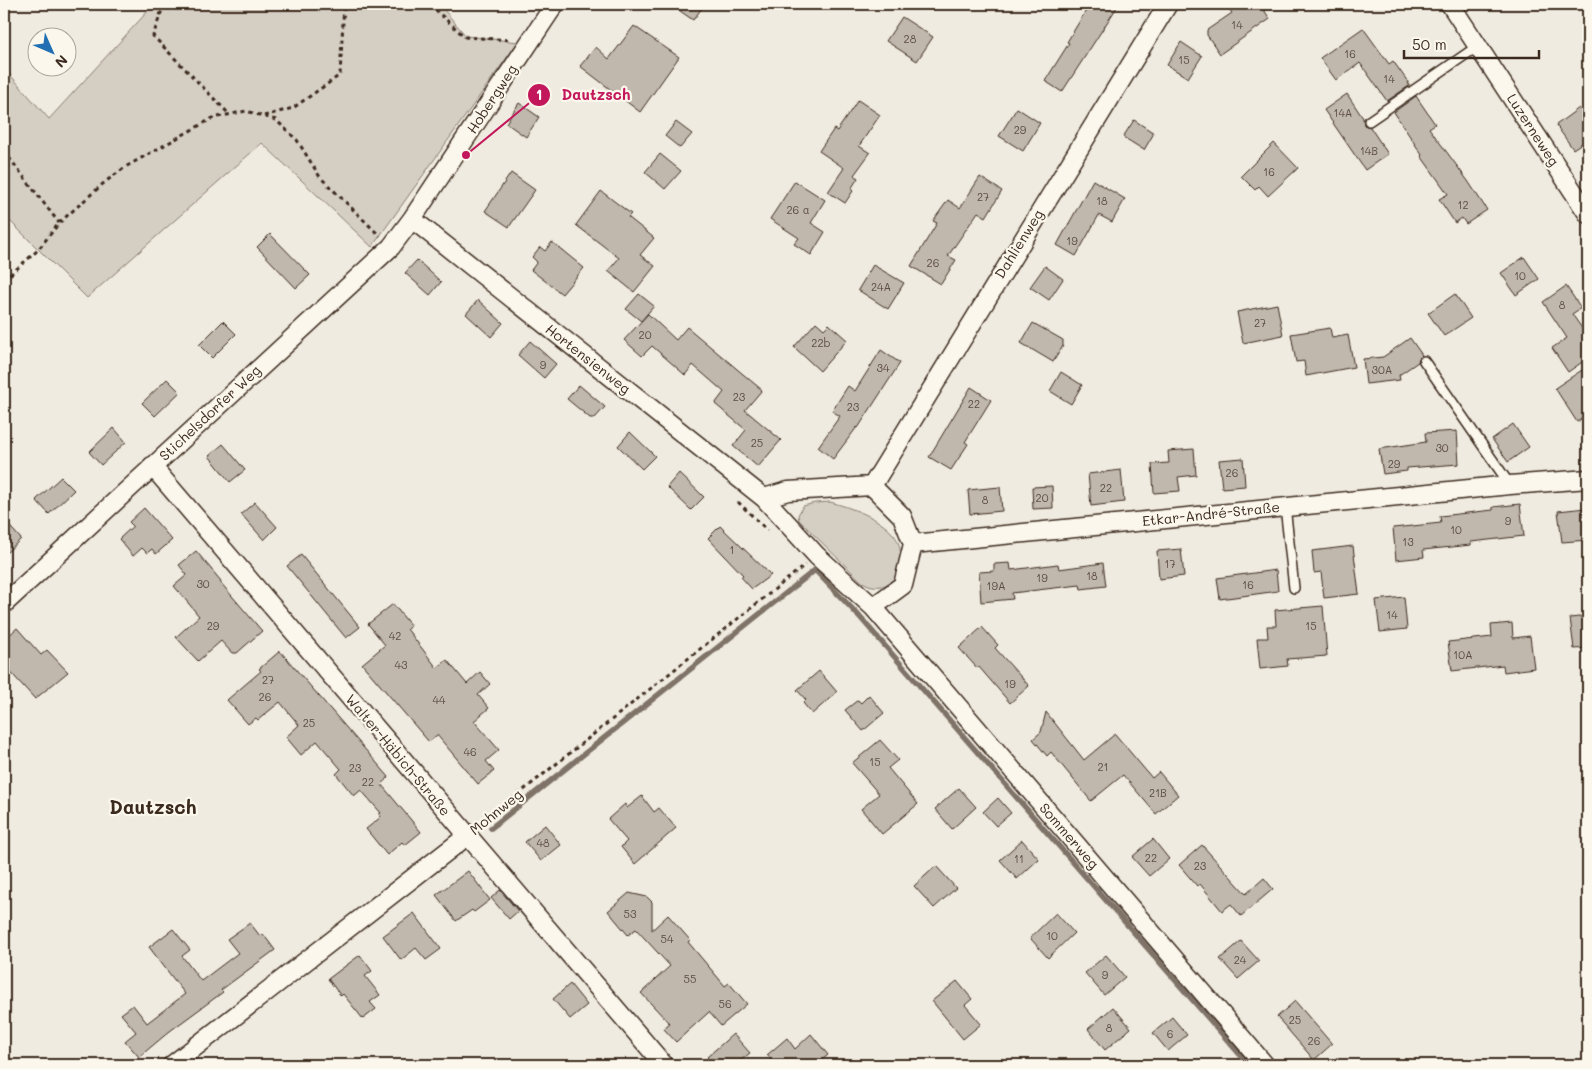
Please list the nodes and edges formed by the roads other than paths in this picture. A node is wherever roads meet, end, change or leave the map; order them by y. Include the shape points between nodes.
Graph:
1 (555, 4) edge
2 (1168, 4) edge
3 (1450, 4) edge
4 (1478, 46) junction
5 (1369, 121) dead end
6 (1588, 214) edge
7 (412, 219) junction
8 (1424, 361) dead end
9 (152, 466) junction
10 (1588, 479) edge
11 (1510, 484) junction
12 (872, 486) junction
13 (764, 498) junction
14 (1285, 506) junction
15 (912, 544) junction
16 (810, 561) joint
17 (1294, 588) dead end
18 (4, 604) edge
19 (872, 607) junction
20 (467, 836) junction
21 (172, 1065) edge
22 (664, 1065) edge
23 (1266, 1065) edge

1 - 7 street, Hobergweg
2 - 12 street, Dahlienweg
3 - 4 street, Luzerneweg
4 - 5 lane
4 - 6 street, Luzerneweg
7 - 9 street, Stichelsdorfer Weg via 391,247
7 - 13 street, Hortensienweg
8 - 11 lane
9 - 18 street, Stichelsdorfer Weg
9 - 20 street, Walter-Häbich-Straße
10 - 11 street, Etkar-André-Straße
11 - 14 street, Etkar-André-Straße
12 - 13 street via 788,491
12 - 15 street via 902,516
13 - 16 street, Hortensienweg
14 - 15 street, Etkar-André-Straße
14 - 17 lane
15 - 19 street via 903,585
16 - 19 street, Sommerweg
19 - 23 street, Sommerweg
20 - 21 street, Mohnweg
20 - 22 street, Walter-Häbich-Straße

